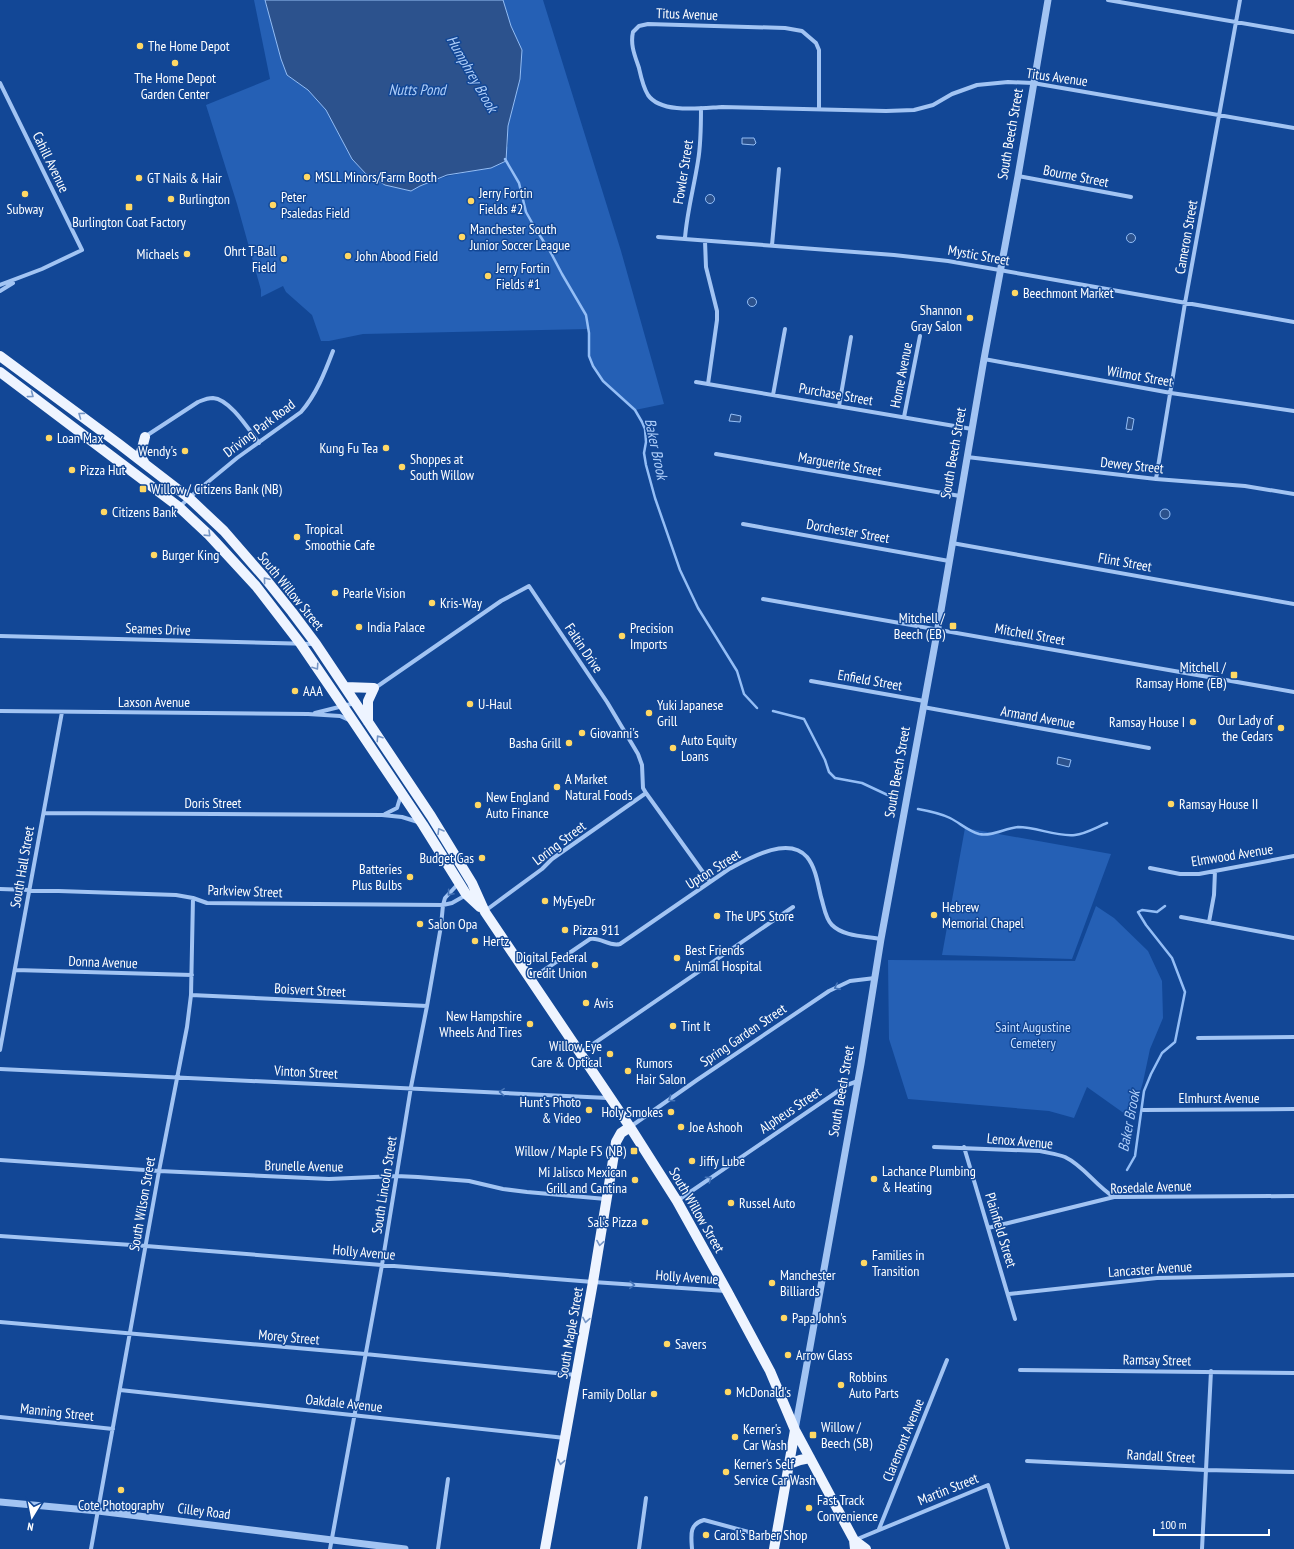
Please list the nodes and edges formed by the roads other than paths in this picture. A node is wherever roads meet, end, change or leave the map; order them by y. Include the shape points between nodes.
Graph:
1 (1048, 0) edge
2 (1108, 0) edge
3 (1240, 0) edge
4 (1236, 22) junction
5 (1294, 32) edge
6 (0, 83) edge
7 (1033, 83) junction
8 (701, 108) junction
9 (819, 109) junction
10 (1219, 115) junction
11 (1294, 128) edge
12 (779, 169) dead end
13 (1018, 176) junction
14 (1131, 198) dead end
15 (658, 237) dead end
16 (685, 238) junction
17 (705, 241) junction
18 (772, 245) junction
19 (1000, 270) junction
20 (19, 279) junction
21 (0, 286) edge
22 (0, 291) edge
23 (1185, 303) junction
24 (1294, 322) edge
25 (785, 329) dead end
26 (851, 336) dead end
27 (920, 336) dead end
28 (333, 351) dead end
29 (1, 357) edge
30 (984, 359) junction
31 (0, 372) edge
32 (696, 382) dead end
33 (708, 384) junction
34 (1171, 392) junction
35 (773, 395) junction
36 (839, 406) junction
37 (1294, 411) edge
38 (904, 417) junction
39 (972, 429) junction
40 (145, 437) junction
41 (259, 443) junction
42 (126, 449) junction
43 (716, 454) dead end
44 (967, 457) junction
45 (148, 466) junction
46 (1156, 479) junction
47 (1294, 494) edge
48 (960, 496) junction
49 (189, 498) junction
50 (179, 507) junction
51 (743, 524) dead end
52 (952, 542) junction
53 (949, 561) junction
54 (763, 598) dead end
55 (1294, 604) edge
56 (937, 629) junction
57 (0, 636) edge
58 (300, 644) junction
59 (316, 644) junction
60 (811, 681) dead end
61 (345, 687) junction
62 (374, 688) junction
63 (1294, 692) edge
64 (355, 703) junction
65 (924, 704) junction
66 (343, 706) junction
67 (0, 711) edge
68 (62, 712) junction
69 (308, 714) junction
70 (353, 722) junction
71 (368, 722) junction
72 (1149, 748) dead end
73 (402, 793) junction
74 (646, 793) junction
75 (44, 812) junction
76 (382, 815) junction
77 (424, 825) junction
78 (1294, 856) edge
79 (1150, 868) dead end
80 (1216, 871) junction
81 (468, 876) junction
82 (710, 882) junction
83 (459, 883) junction
84 (0, 890) edge
85 (29, 890) junction
86 (470, 891) junction
87 (193, 898) junction
88 (443, 905) junction
89 (793, 907) dead end
90 (485, 912) junction
91 (1181, 917) dead end
92 (1210, 922) junction
93 (1294, 938) edge
94 (881, 939) junction
95 (15, 970) junction
96 (192, 976) junction
97 (875, 978) junction
98 (530, 980) junction
99 (191, 995) junction
100 (427, 1006) junction
101 (1198, 1038) dead end
102 (1294, 1038) edge
103 (0, 1050) edge
104 (580, 1053) junction
105 (0, 1069) edge
106 (177, 1077) junction
107 (858, 1081) junction
108 (411, 1087) junction
109 (610, 1098) junction
110 (1294, 1109) edge
111 (1143, 1110) dead end
112 (630, 1127) junction
113 (934, 1147) dead end
114 (964, 1147) junction
115 (0, 1160) edge
116 (159, 1171) junction
117 (396, 1176) junction
118 (1294, 1196) edge
119 (1114, 1197) junction
120 (607, 1199) junction
121 (677, 1201) junction
122 (988, 1228) junction
123 (0, 1236) edge
124 (146, 1246) junction
125 (382, 1265) junction
126 (1294, 1275) edge
127 (593, 1282) junction
128 (727, 1291) junction
129 (1009, 1294) junction
130 (1015, 1319) dead end
131 (0, 1322) edge
132 (130, 1334) junction
133 (365, 1354) junction
134 (947, 1360) dead end
135 (1020, 1370) dead end
136 (1211, 1371) junction
137 (1294, 1373) edge
138 (576, 1375) junction
139 (120, 1390) junction
140 (354, 1414) junction
141 (0, 1417) edge
142 (112, 1429) junction
143 (795, 1430) junction
144 (565, 1438) junction
145 (810, 1458) junction
146 (1027, 1461) dead end
147 (789, 1464) junction
148 (1205, 1470) junction
149 (1294, 1472) edge
150 (448, 1480) dead end
151 (646, 1498) dead end
152 (0, 1502) edge
153 (98, 1511) junction
154 (879, 1529) junction
155 (331, 1540) junction
156 (775, 1544) edge
157 (854, 1544) edge
158 (91, 1549) edge
159 (330, 1549) edge
160 (405, 1549) edge
161 (438, 1549) edge
162 (545, 1549) edge
163 (639, 1549) edge
164 (692, 1549) edge
165 (866, 1549) edge
166 (1008, 1549) edge
167 (1202, 1549) edge

1 - 7 street, South Beech Street
2 - 4 street
3 - 4 street, Cameron Street
4 - 5 street
4 - 10 street, Cameron Street
6 - 20 street, Cahill Avenue via 82,250
7 - 9 street, Titus Avenue via 977,85 952,94 933,105 914,110
7 - 10 street, Titus Avenue
7 - 13 street, South Beech Street
8 - 9 street, Titus Avenue
8 - 9 street, Titus Avenue via 660,105 647,94 632,41 633,32 639,26 758,26 802,31 816,43 819,50
8 - 16 street, Fowler Street via 698,161
10 - 11 street, Titus Avenue
10 - 23 street, Cameron Street
12 - 18 street
13 - 14 street, Bourne Street
13 - 19 street, South Beech Street
15 - 16 street, Mystic Street
16 - 17 street, Mystic Street
17 - 18 street, Mystic Street
17 - 33 street via 706,267 718,316
18 - 19 street, Mystic Street via 933,259
19 - 23 street, Mystic Street
19 - 30 street, South Beech Street
20 - 21 street
20 - 22 street
23 - 24 street, Mystic Street
23 - 34 street, Cameron Street
25 - 35 street
26 - 36 street
27 - 38 street, Home Avenue
28 - 41 street, Driving Park Road via 306,405 296,416
42 -> 29 main road, South Willow Street
30 - 34 street, Wilmot Street
30 - 39 street, South Beech Street
31 -> 50 main road, South Willow Street
32 - 33 street, Purchase Street
33 - 35 street, Purchase Street
34 - 37 street, Wilmot Street
34 - 46 street, Cameron Street
35 - 36 street, Purchase Street
36 - 38 street, Purchase Street
38 - 39 street, Purchase Street
39 - 44 street, South Beech Street
40 - 41 street via 198,402 214,398 229,407
40 - 42 main road
40 - 45 main road via 140,456
41 - 49 street, Driving Park Road
42 - 45 main road, South Willow Street
43 - 48 street, Marguerite Street
44 - 46 street, Dewey Street
44 - 48 street, South Beech Street
45 - 49 main road, South Willow Street
46 - 47 street, Dewey Street via 1245,486
48 - 52 street, South Beech Street
49 - 50 street, Driving Park Road
59 -> 49 main road, South Willow Street via 224,531
50 -> 58 main road, South Willow Street via 209,534 256,586
51 - 53 street, Dorchester Street
52 - 53 street, South Beech Street
52 - 55 street, Flint Street
53 - 56 street, South Beech Street
54 - 56 street, Mitchell Street
56 - 63 street, Mitchell Street
56 - 65 street, South Beech Street
57 - 58 street, Seames Drive
58 - 59 street, Seames Drive
58 -> 66 main road, South Willow Street
59 - 61 main road, South Willow Street
60 - 65 street, Enfield Street
61 - 62 main road
61 - 64 main road, South Willow Street
62 - 71 main road via 368,701
62 - 74 street, Faltin Drive via 501,601 529,586 607,702 638,754
64 - 66 street, Laxson Avenue
64 - 71 main road, South Willow Street
65 - 72 street, Armand Avenue
65 - 94 street, South Beech Street
66 - 69 street, Laxson Avenue
66 - 70 main road, South Willow Street
67 - 68 street, Laxson Avenue
68 - 69 street, Laxson Avenue
68 - 75 street, South Hall Street
69 - 70 street, Laxson Avenue via 340,716
70 - 73 main road, South Willow Street
81 -> 71 main road, South Willow Street
73 - 76 street via 397,808
73 - 77 main road, South Willow Street
74 - 82 street, Faltin Drive
74 - 90 street, Loring Street
75 - 76 street, Doris Street
75 - 85 street, South Hall Street
76 - 77 street, Doris Street via 408,818
77 - 83 main road, South Willow Street
78 - 80 street, Elmwood Avenue
79 - 80 street, Elmwood Avenue via 1180,874
80 - 92 street
81 - 83 street, South Lincoln Street
81 - 86 main road, South Willow Street
82 - 94 street, Upton Street via 747,859 778,848 791,848 804,855 811,864 827,917 833,926 842,932
82 - 98 street, Upton Street via 620,944 613,945 600,939 590,939
83 - 86 main road, South Willow Street
83 -> 88 street, South Lincoln Street via 445,898
84 - 85 street, Parkview Street
85 - 87 street, Parkview Street via 176,895
85 - 95 street, South Hall Street
86 - 88 street via 452,903
86 - 90 main road, South Willow Street
87 - 88 street, Parkview Street via 207,903
87 - 96 street, South Wilson Street
88 - 100 street, South Lincoln Street
89 - 104 street
90 - 98 main road, South Willow Street
91 - 92 street
92 - 93 street
94 - 97 street, South Beech Street
95 - 96 street, Donna Avenue
95 - 103 street, South Hall Street
96 - 99 street, South Wilson Street
97 - 107 street, South Beech Street
97 -> 112 street, Spring Garden Street via 850,981 830,991
98 - 104 main road, South Willow Street
99 - 100 street, Boisvert Street
99 - 106 street, South Wilson Street
100 - 108 street, South Lincoln Street
101 - 102 street
104 - 109 main road, South Willow Street
105 - 106 street, Vinton Street
106 - 108 street, Vinton Street
106 - 116 street, South Wilson Street
121 -> 107 street, Alpheus Street via 847,1085
107 - 143 street, South Beech Street
109 -> 108 street, Vinton Street
108 - 117 street, South Lincoln Street
109 - 112 main road, South Willow Street
110 - 111 street, Elmhurst Avenue
112 - 120 main road, South Maple Street via 621,1133 616,1142
112 - 121 main road, South Willow Street
113 - 114 street, Lenox Avenue
114 - 119 street, Lenox Avenue via 1056,1154 1072,1161 1105,1192
114 - 122 street, Plainfield Street
115 - 116 street, Brunelle Avenue
116 - 117 street, Brunelle Avenue via 330,1179
116 - 124 street, South Wilson Street
117 - 120 street, Brunelle Avenue via 469,1181 503,1189
117 - 125 street, South Lincoln Street
118 - 119 street, Rosedale Avenue
119 - 122 street, Rosedale Avenue
120 -> 127 main road, South Maple Street
121 - 128 main road, South Willow Street
122 - 129 street, Plainfield Street
123 - 124 street, Holly Avenue
124 - 125 street, Holly Avenue
124 - 132 street, South Wilson Street
125 - 127 street, Holly Avenue
125 - 133 street, South Lincoln Street
126 - 129 street, Lancaster Avenue via 1157,1278
127 -> 128 street, Holly Avenue
127 -> 138 main road, South Maple Street
128 - 143 main road, South Willow Street via 770,1371
129 - 130 street, Plainfield Street
131 - 132 street, Morey Street
132 - 133 street, Morey Street
132 - 139 street, South Wilson Street
133 - 138 street, Morey Street
133 - 140 street, South Lincoln Street
134 - 154 street, Claremont Avenue
135 - 136 street, Ramsay Street
136 - 137 street, Ramsay Street
136 - 148 street
138 - 144 main road, South Maple Street
139 - 140 street, Oakdale Avenue
139 - 142 street, South Wilson Street
140 - 144 street, Oakdale Avenue
140 - 155 street, South Lincoln Street
141 - 142 street, Manning Street
142 - 153 street, South Wilson Street
143 - 145 main road, South Willow Street
143 - 147 main road, South Beech Street
144 -> 162 main road, South Maple Street
145 - 147 main road
145 - 157 main road, South Willow Street
146 - 148 street, Randall Street
147 - 156 main road, South Beech Street
148 - 149 street, Randall Street
148 - 167 street
150 - 161 street
151 - 163 street
152 - 153 street, Cilley Road
153 - 155 street, Cilley Road
153 - 158 street, South Wilson Street
154 - 157 street, Martin Street
154 - 166 street, Martin Street via 988,1485
155 - 159 street, South Lincoln Street
155 - 160 street, Cilley Road
156 - 164 street via 704,1520 694,1526
157 - 165 main road, South Willow Street

